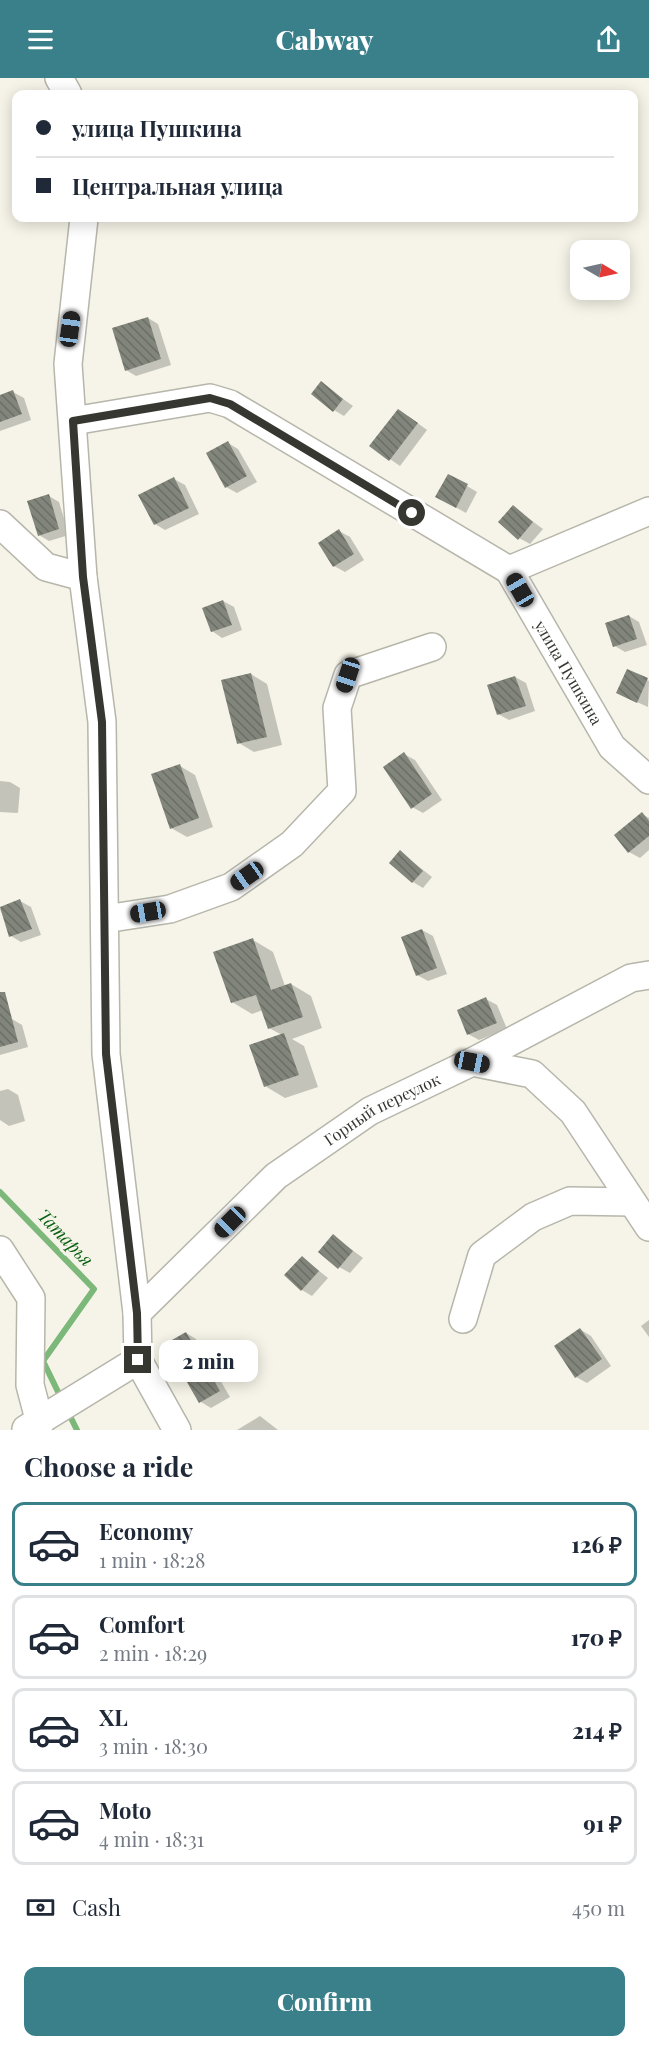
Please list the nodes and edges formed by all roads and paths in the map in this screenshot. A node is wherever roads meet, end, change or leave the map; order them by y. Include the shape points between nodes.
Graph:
1 (84, 222) edge
2 (73, 421) junction
3 (649, 511) edge
4 (0, 524) edge
5 (509, 570) junction
6 (83, 577) junction
7 (432, 647) dead end
8 (649, 780) edge
9 (105, 919) junction
10 (649, 975) edge
11 (472, 1062) junction
12 (632, 1202) junction
13 (649, 1227) edge
14 (0, 1250) edge
15 (137, 1313) junction
16 (463, 1319) dead end
17 (138, 1360) junction
18 (39, 1423) edge
19 (177, 1430) edge

1 - 2 street via 68,364
2 - 5 street, улица Пушкина via 210,398 230,404
2 - 6 street
3 - 5 street
4 - 6 street via 46,567
5 - 8 street, улица Пушкина via 612,747
6 - 9 street via 102,722
7 - 9 street via 348,675 337,708 342,791 292,844 231,887 170,909
9 - 15 street via 106,1054
10 - 11 street, Горный переулок via 631,978
11 - 12 street via 532,1074 573,1112
11 - 15 street, Горный переулок via 370,1112 276,1176
12 - 13 street
12 - 16 street via 570,1201 533,1217 482,1255
14 - 18 street via 31,1298 30,1385
15 - 17 street
17 - 18 street
17 - 19 street

